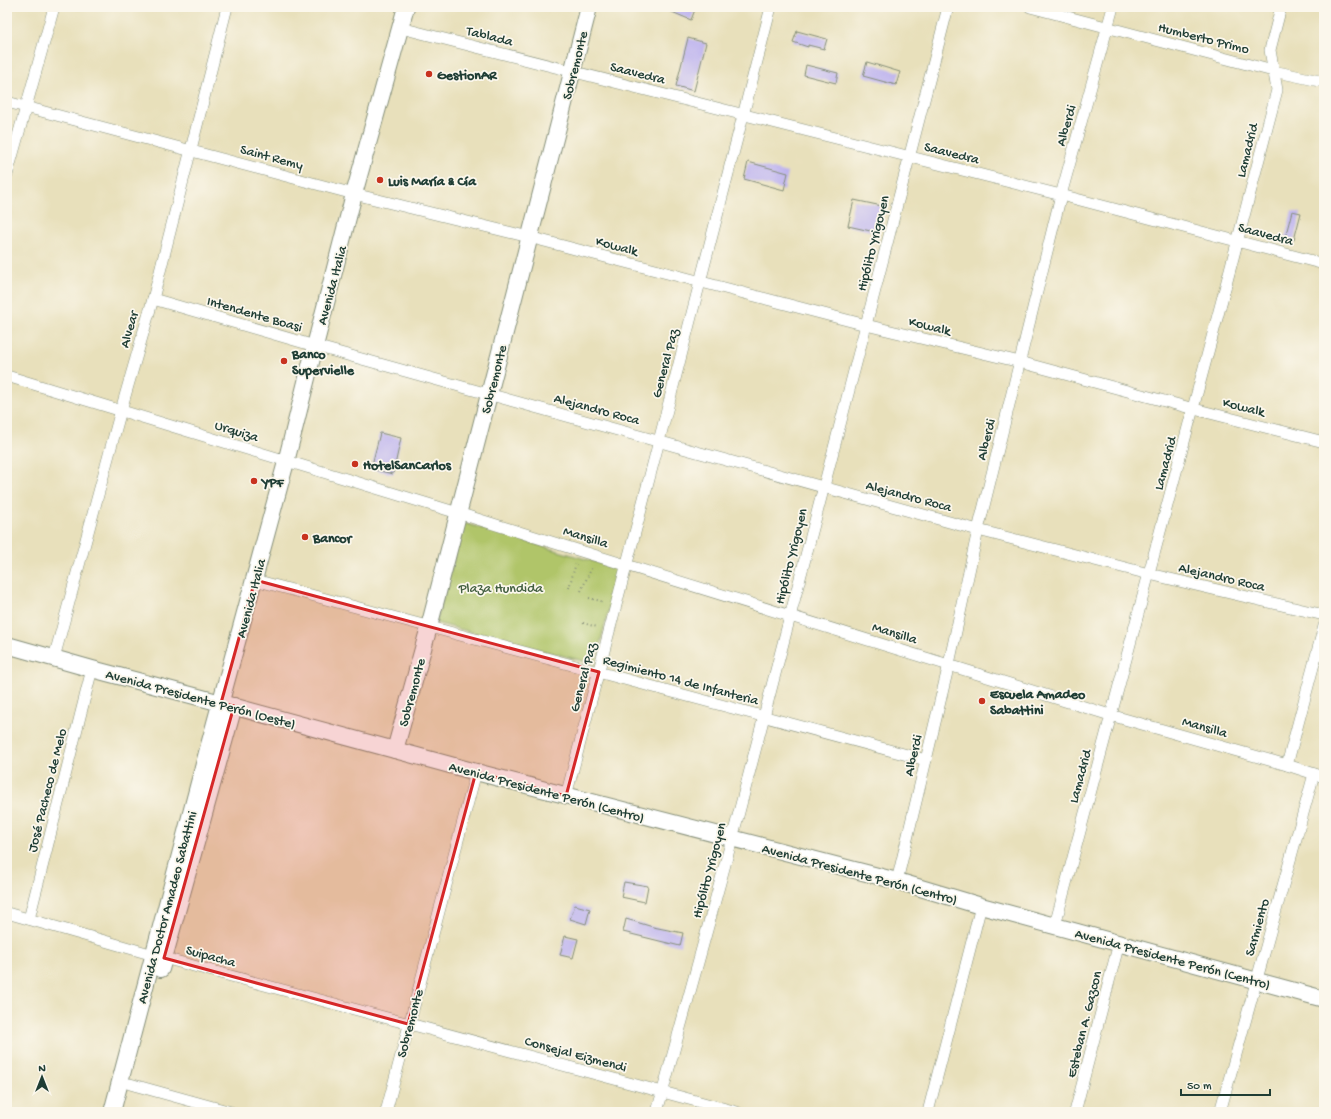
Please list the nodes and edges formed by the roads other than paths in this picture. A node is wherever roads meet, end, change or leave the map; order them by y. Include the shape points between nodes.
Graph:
1 (54, 7) edge
2 (227, 7) edge
3 (406, 7) edge
4 (589, 7) edge
5 (771, 7) edge
6 (948, 7) edge
7 (1030, 7) edge
8 (1113, 7) edge
9 (1281, 7) edge
10 (401, 28) junction
11 (1108, 28) junction
12 (572, 70) junction
13 (1273, 70) junction
14 (1324, 82) edge
15 (7, 102) edge
16 (26, 107) junction
17 (742, 114) junction
18 (190, 150) junction
19 (910, 157) junction
20 (7, 175) edge
21 (354, 194) junction
22 (1061, 194) junction
23 (529, 237) junction
24 (1238, 241) junction
25 (1324, 264) edge
26 (700, 282) junction
27 (152, 299) junction
28 (866, 325) junction
29 (315, 346) junction
30 (1020, 362) junction
31 (7, 376) edge
32 (489, 394) junction
33 (1194, 409) junction
34 (120, 410) junction
35 (659, 441) junction
36 (1324, 442) edge
37 (286, 462) junction
38 (823, 487) junction
39 (458, 513) junction
40 (978, 530) junction
41 (626, 565) junction
42 (1149, 574) junction
43 (255, 580) junction
44 (1324, 615) edge
45 (790, 616) junction
46 (1324, 626) edge
47 (428, 628) junction
48 (7, 644) edge
49 (54, 658) junction
50 (949, 664) junction
51 (92, 669) junction
52 (599, 672) junction
53 (228, 704) junction
54 (1110, 715) junction
55 (764, 717) junction
56 (395, 750) junction
57 (926, 760) junction
58 (1287, 765) junction
59 (476, 772) junction
60 (1319, 775) edge
61 (566, 796) junction
62 (732, 839) junction
63 (897, 881) junction
64 (981, 906) junction
65 (7, 913) edge
66 (29, 919) junction
67 (1055, 925) junction
68 (1119, 943) junction
69 (159, 956) junction
70 (1256, 981) junction
71 (1324, 998) edge
72 (408, 1024) junction
73 (130, 1084) junction
74 (662, 1092) junction
75 (112, 1112) edge
76 (123, 1112) edge
77 (231, 1112) edge
78 (386, 1112) edge
79 (657, 1112) edge
80 (737, 1112) edge
81 (928, 1112) edge
82 (1075, 1112) edge
83 (1220, 1112) edge

1 - 16 street
2 - 18 street, Alvear
3 - 10 main road, Avenida Italia
4 - 12 main road, Sobremonte
5 - 17 street, General Paz
6 - 19 street, Hipólito Yrigoyen
7 - 11 street, Humberto Primo
8 - 11 street, Alberdi
9 - 13 street, Lamadrid via 1270,50
10 - 12 street, Tablada
10 - 21 main road, Avenida Italia
11 - 13 street, Humberto Primo
11 - 22 street, Alberdi
12 - 17 street, Saavedra
12 - 23 main road, Sobremonte
13 - 14 street, Humberto Primo
13 - 24 street, Lamadrid via 1277,90
15 - 16 street, Saint Remy
16 - 18 street, Saint Remy
16 - 20 street
17 - 19 street, Saavedra
17 - 26 street, General Paz
18 - 21 street, Saint Remy
18 - 27 street, Alvear
19 - 22 street, Saavedra
19 - 28 street, Hipólito Yrigoyen
21 - 23 street, Saint Remy
21 - 29 main road, Avenida Italia
22 - 24 street, Saavedra
22 - 30 street, Alberdi
23 - 26 street, Kowalk
23 - 32 main road, Sobremonte
24 - 25 street, Saavedra
24 - 33 street, Lamadrid
26 - 28 street, Kowalk
26 - 35 street, General Paz
27 - 29 street, Intendente Boasi
27 - 34 street, Alvear
28 - 30 street, Kowalk
28 - 38 street, Hipólito Yrigoyen
29 - 32 street, Intendente Boasi
29 - 37 main road, Avenida Italia
30 - 33 street, Kowalk
30 - 40 street, Alberdi
31 - 34 street, Urquiza
32 - 35 street, Alejandro Roca
32 - 39 main road, Sobremonte
33 - 36 street, Kowalk
33 - 42 street, Lamadrid
34 - 37 street, Urquiza
34 - 49 street, Alvear
35 - 38 street, Alejandro Roca
35 - 41 street, General Paz
37 - 39 street, Urquiza
37 - 43 main road, Avenida Italia
38 - 40 street, Alejandro Roca
38 - 45 street, Hipólito Yrigoyen
39 - 41 street, Mansilla
39 - 47 main road, Sobremonte
40 - 42 street, Alejandro Roca
40 - 50 street, Alberdi
41 - 45 street, Mansilla
41 - 52 street, General Paz
42 - 44 street, Alejandro Roca
42 - 54 street, Lamadrid
43 - 47 street, Regimiento 14 de Infanteria
43 - 53 main road, Avenida Italia
45 - 50 street, Mansilla
45 - 55 street, Hipólito Yrigoyen
46 - 58 street
47 - 52 street, Regimiento 14 de Infanteria
47 - 56 main road, Sobremonte
48 - 49 main road, Avenida Presidente Perón (Oeste)
49 - 51 main road, Avenida Presidente Perón (Oeste)
50 - 54 street, Mansilla
50 - 57 street, Alberdi
51 - 53 main road, Avenida Presidente Perón (Oeste)
51 - 66 street, José Pacheco de Melo
52 - 55 street, Regimiento 14 de Infanteria
52 - 61 street, General Paz
53 - 56 main road, Avenida Presidente Perón (Oeste)
53 - 69 main road, Avenida Doctor Amadeo Sabattini
54 - 58 street, Mansilla
54 - 67 street, Lamadrid
55 - 57 street, Regimiento 14 de Infanteria
55 - 62 street, Hipólito Yrigoyen
56 - 59 main road, Avenida Presidente Perón (Centro)
57 - 63 street, Alberdi
58 - 60 street, Mansilla
59 - 61 main road, Avenida Presidente Perón (Centro)
59 - 72 street, Sobremonte
60 - 70 street, Sarmiento
61 - 62 main road, Avenida Presidente Perón (Centro)
62 - 63 main road, Avenida Presidente Perón (Centro)
62 - 74 street, Hipólito Yrigoyen
63 - 64 main road, Avenida Presidente Perón (Centro)
64 - 67 main road, Avenida Presidente Perón (Centro)
64 - 81 street
65 - 66 street, Suipacha
66 - 69 street, Suipacha
67 - 68 main road, Avenida Presidente Perón (Centro)
68 - 70 main road, Avenida Presidente Perón (Centro)
68 - 82 street, Esteban A. Gazcon
69 - 72 street, Suipacha
69 - 73 main road, Avenida Doctor Amadeo Sabattini
69 - 75 main road, Avenida Doctor Amadeo Sabattini
70 - 71 main road, Avenida Presidente Perón (Centro)
70 - 83 street, Sarmiento
72 - 74 street, Consejal Eizmendi
72 - 78 street, Sobremonte
73 - 76 main road, Avenida Doctor Amadeo Sabattini
73 - 77 street
74 - 79 street, Hipólito Yrigoyen
74 - 80 street, Consejal Eizmendi

